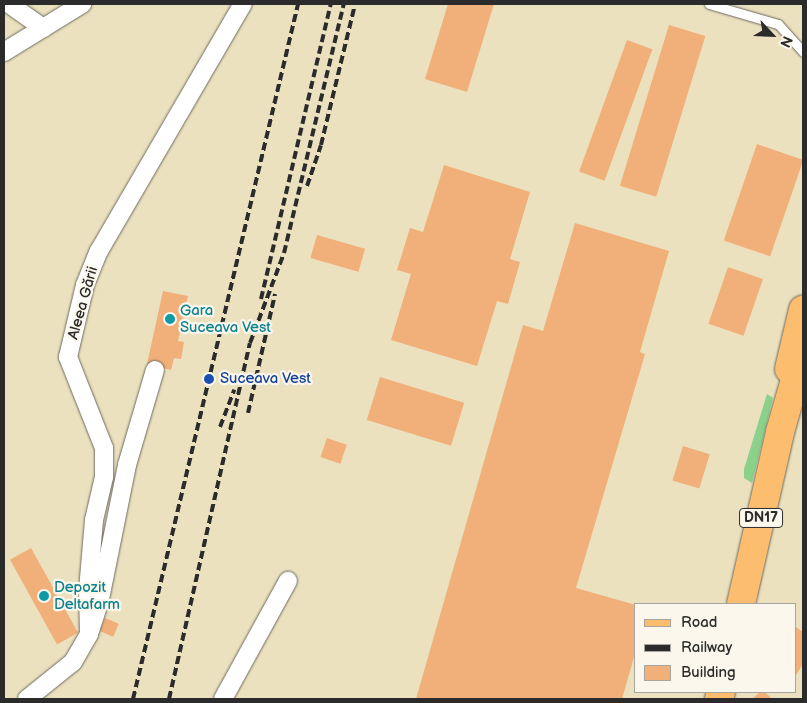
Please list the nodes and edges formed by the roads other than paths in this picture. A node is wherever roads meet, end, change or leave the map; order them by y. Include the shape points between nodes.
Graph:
1 (9, 4) edge
2 (82, 4) edge
3 (243, 4) edge
4 (709, 4) edge
5 (43, 28) junction
6 (4, 52) edge
7 (803, 52) edge
8 (803, 310) edge
9 (803, 352) edge
10 (155, 370) dead end
11 (780, 432) junction
12 (288, 581) dead end
13 (742, 603) edge
14 (89, 634) junction
15 (27, 699) edge
16 (223, 699) edge

1 - 5 street
2 - 5 street
3 - 14 street, Aleea Gării via 99,251 85,285 68,356 104,448 104,476 94,520 88,590
4 - 7 lane via 778,24
5 - 6 street
8 - 11 main road, DN17 via 781,400
9 - 11 main road, DN17
10 - 14 street via 127,465 99,604
11 - 13 main road, DN17
12 - 16 street
14 - 15 street via 73,662

